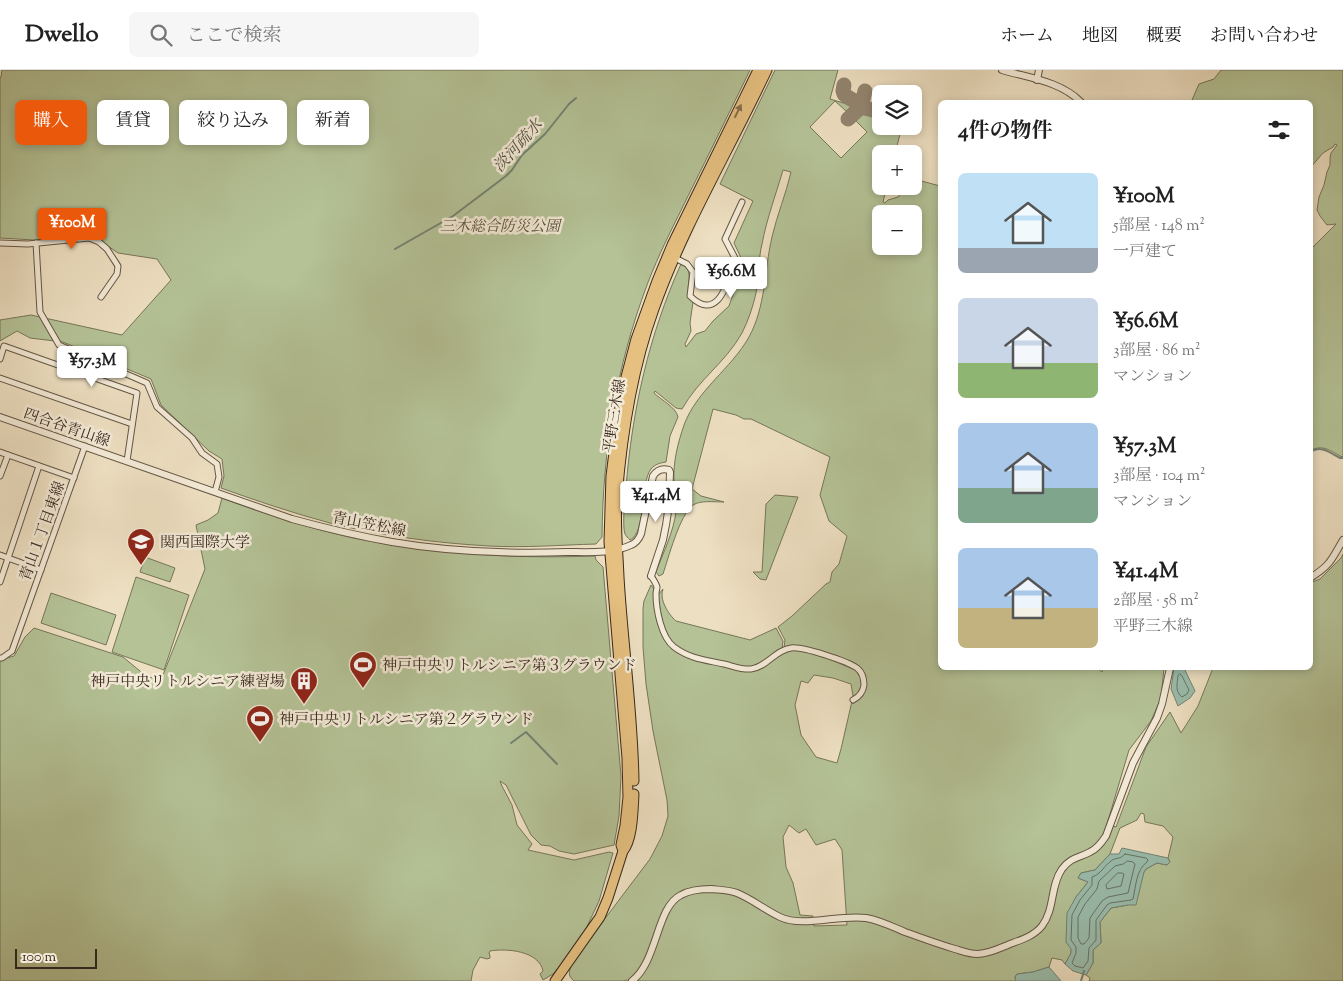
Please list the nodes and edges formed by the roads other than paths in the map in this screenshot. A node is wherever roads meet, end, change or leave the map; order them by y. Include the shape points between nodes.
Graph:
1 (758, 70) edge
2 (767, 70) edge
3 (1002, 70) edge
4 (1039, 70) edge
5 (1037, 80) junction
6 (1079, 100) edge
7 (742, 202) dead end
8 (0, 243) edge
9 (36, 244) junction
10 (675, 258) junction
11 (101, 297) dead end
12 (0, 359) edge
13 (0, 378) edge
14 (0, 417) edge
15 (132, 424) junction
16 (85, 446) junction
17 (0, 452) edge
18 (8, 454) junction
19 (127, 461) junction
20 (40, 466) junction
21 (0, 476) edge
22 (74, 478) junction
23 (215, 492) junction
24 (1343, 540) edge
25 (613, 549) junction
26 (0, 555) edge
27 (8, 558) junction
28 (41, 570) junction
29 (651, 576) joint
30 (1313, 576) edge
31 (0, 582) edge
32 (0, 658) edge
33 (1170, 670) edge
34 (853, 700) dead end
35 (555, 981) edge
36 (632, 981) edge

25 -> 1 main road, 平野三木線 via 610,496 613,453 622,393 638,332 666,259
2 - 10 main road, 平野三木線
3 - 5 street
4 - 5 street
5 - 6 street via 1051,83
7 - 10 street via 725,239 736,260 715,303 708,305 690,296 693,272 687,264
8 - 9 street
9 - 11 street via 89,238 107,249 118,266 117,274
9 - 23 street via 40,312 58,345 147,383 157,407 217,464 220,477
10 - 25 main road, 平野三木線 via 651,319 628,403
12 - 15 street via 4,346 137,393
13 - 15 street
14 - 16 street, 四合谷青山線
15 - 19 street
16 - 19 street, 四合谷青山線
16 - 22 street, 青山１丁目東線
17 - 18 street
18 - 20 street
18 - 21 street
19 - 23 street, 青山笠松線
20 - 22 street
20 - 27 street
22 - 28 street, 青山１丁目東線
23 - 25 street, 青山笠松線 via 316,525 401,543 497,553
24 - 30 street via 1332,561
25 - 29 street via 631,545 638,539 652,478 658,470 669,470 666,526
25 - 35 main road, 平野三木線 via 627,758 627,805 622,851 600,917
26 - 27 street
27 - 28 street
27 - 31 street
28 - 32 street, 青山１丁目東線 via 12,651
29 - 34 street via 657,588 664,633 670,644 679,650 701,660 750,669 763,665 789,648 811,651 859,670 864,687
33 - 36 street via 1162,704 1133,763 1106,836 1092,851 1075,858 1060,871 1044,922 1028,937 978,954 931,942 866,918 791,921 738,893 700,890 682,894 667,910 648,961

